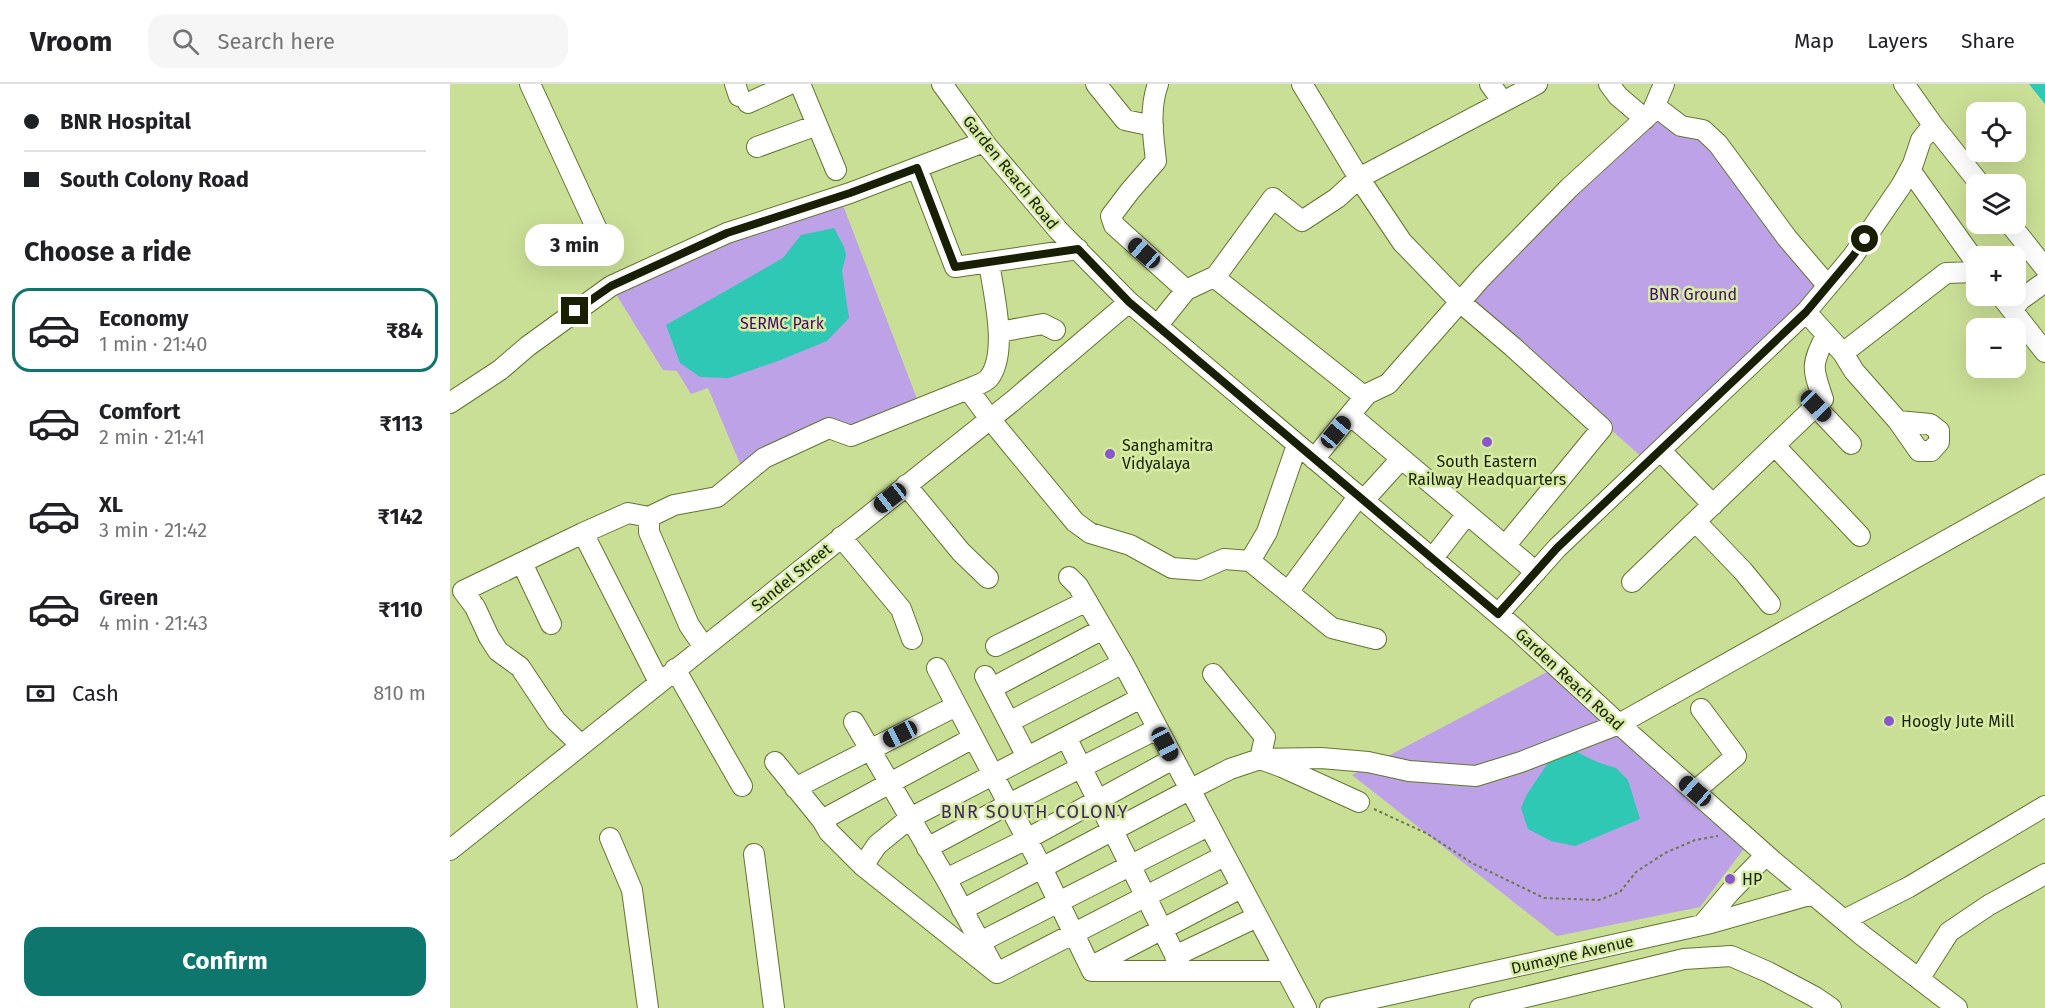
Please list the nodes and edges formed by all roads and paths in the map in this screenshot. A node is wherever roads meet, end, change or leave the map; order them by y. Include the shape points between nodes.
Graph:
1 (531, 84) edge
2 (790, 84) edge
3 (800, 84) edge
4 (942, 84) edge
5 (1096, 84) edge
6 (1158, 84) edge
7 (1302, 84) edge
8 (1490, 84) edge
9 (1537, 84) edge
10 (1609, 84) edge
11 (1664, 84) edge
12 (1904, 84) edge
13 (740, 94) edge
14 (1503, 102) junction
15 (1650, 112) junction
16 (1933, 125) junction
17 (817, 126) junction
18 (1153, 126) junction
19 (984, 142) junction
20 (757, 147) dead end
21 (917, 168) junction
22 (836, 170) dead end
23 (1910, 170) junction
24 (1972, 174) edge
25 (1359, 178) junction
26 (2018, 234) edge
27 (1078, 249) junction
28 (1966, 249) edge
29 (567, 250) dead end
30 (989, 262) junction
31 (2045, 268) edge
32 (1966, 272) edge
33 (1214, 277) junction
34 (2045, 282) edge
35 (1828, 286) junction
36 (1186, 290) junction
37 (2026, 296) edge
38 (1129, 302) junction
39 (1460, 302) junction
40 (2009, 306) edge
41 (1806, 312) junction
42 (1157, 326) junction
43 (1055, 330) dead end
44 (999, 332) junction
45 (1826, 335) junction
46 (2045, 352) edge
47 (1843, 353) junction
48 (968, 389) junction
49 (1365, 397) junction
50 (450, 403) edge
51 (1816, 406) junction
52 (1350, 415) junction
53 (990, 419) junction
54 (1898, 421) dead end
55 (1851, 444) dead end
56 (1297, 445) junction
57 (1775, 446) junction
58 (1661, 451) junction
59 (1314, 459) junction
60 (1401, 459) junction
61 (906, 485) junction
62 (2045, 485) edge
63 (1361, 499) junction
64 (1713, 505) junction
65 (1467, 514) junction
66 (649, 517) junction
67 (1696, 522) junction
68 (583, 533) junction
69 (1860, 536) dead end
70 (841, 537) junction
71 (1505, 546) junction
72 (1432, 559) junction
73 (1250, 561) junction
74 (522, 562) junction
75 (1536, 572) junction
76 (1070, 577) dead end
77 (988, 578) dead end
78 (1632, 582) dead end
79 (457, 590) edge
80 (1288, 592) junction
81 (1087, 601) junction
82 (1770, 604) dead end
83 (1498, 614) junction
84 (551, 624) dead end
85 (1103, 629) junction
86 (912, 639) dead end
87 (1376, 639) dead end
88 (996, 646) dead end
89 (704, 647) junction
90 (1122, 663) junction
91 (937, 668) dead end
92 (675, 669) junction
93 (1213, 674) dead end
94 (659, 682) junction
95 (1141, 698) junction
96 (956, 706) junction
97 (1701, 709) dead end
98 (854, 722) dead end
99 (1009, 722) junction
100 (1619, 724) junction
101 (1157, 729) junction
102 (1066, 737) junction
103 (974, 738) junction
104 (581, 745) junction
105 (870, 749) junction
106 (1027, 757) junction
107 (1173, 759) junction
108 (1260, 759) junction
109 (775, 762) dead end
110 (1081, 767) junction
111 (992, 775) junction
112 (890, 783) junction
113 (742, 786) dead end
114 (795, 788) junction
115 (1189, 790) junction
116 (1695, 791) junction
117 (1098, 800) junction
118 (1359, 802) joint
119 (1009, 804) junction
120 (2045, 806) edge
121 (910, 818) junction
122 (822, 820) junction
123 (1208, 826) junction
124 (1113, 830) junction
125 (1738, 830) junction
126 (610, 838) dead end
127 (1027, 839) junction
128 (927, 848) junction
129 (450, 850) edge
130 (754, 854) dead end
131 (1766, 855) junction
132 (1224, 856) junction
133 (1130, 864) junction
134 (863, 866) junction
135 (1042, 868) junction
136 (2045, 874) edge
137 (946, 879) junction
138 (1241, 888) junction
139 (1813, 894) junction
140 (1146, 897) junction
141 (1058, 900) junction
142 (962, 910) junction
143 (1257, 917) junction
144 (1844, 920) junction
145 (1703, 924) junction
146 (1162, 929) junction
147 (1074, 935) junction
148 (980, 942) junction
149 (1179, 963) junction
150 (1090, 967) junction
151 (1286, 971) junction
152 (997, 973) junction
153 (1919, 979) junction
154 (648, 1008) edge
155 (774, 1008) edge
156 (1306, 1008) edge
157 (1330, 1008) edge
158 (1480, 1008) edge
159 (1831, 1008) edge
160 (1957, 1008) edge

1 - 29 street via 600,237
2 - 13 street
3 - 17 street
4 - 19 street, Garden Reach Road
5 - 18 street via 1125,120
6 - 18 street
7 - 25 street
8 - 14 street
9 - 14 street
10 - 15 street via 1618,96
11 - 15 street
12 - 16 street
14 - 25 street
15 - 35 street via 1681,126 1703,130 1718,144 1786,238
15 - 39 street via 1569,188
16 - 23 street via 1921,140
16 - 24 street
17 - 20 street
17 - 22 street
18 - 36 street via 1156,161 1112,216 1114,225
19 - 21 street
19 - 27 street, Garden Reach Road
21 - 30 street via 955,267
21 - 50 street via 727,233 611,286
23 - 28 street
23 - 35 street via 1853,256
25 - 33 street via 1302,221 1273,198
25 - 39 street via 1402,242
26 - 31 street
27 - 30 street
27 - 38 street, Garden Reach Road
30 - 44 street
32 - 47 street via 1946,273
33 - 36 street
33 - 49 street
34 - 37 street
35 - 41 street
36 - 42 street
38 - 42 street, Garden Reach Road
38 - 53 street, Sandel Street
39 - 49 street via 1388,384
39 - 71 street via 1602,428
40 - 46 street
41 - 45 street
41 - 58 street
42 - 56 street, Garden Reach Road
43 - 44 street via 1043,324
44 - 48 street via 995,365 988,379
45 - 47 street
45 - 51 street via 1814,372 1823,399
47 - 54 street via 1854,372
48 - 53 street
48 - 66 street via 851,436 829,428 764,458 717,497 675,505
49 - 52 street
51 - 55 street
51 - 57 street
52 - 59 street
52 - 60 street
53 - 61 street, Sandel Street
53 - 73 street via 1075,522 1090,533 1130,545 1172,568 1199,570 1224,559
56 - 59 street, Garden Reach Road
56 - 73 street via 1267,532
57 - 64 street
57 - 69 street
58 - 64 street
58 - 75 street
59 - 63 street, Garden Reach Road
60 - 63 street
60 - 65 street
61 - 70 street, Sandel Street
61 - 77 street via 961,552
62 - 100 street
63 - 72 street, Garden Reach Road
63 - 80 street
64 - 67 street
65 - 71 street
65 - 72 street
66 - 68 street via 628,513
66 - 89 street via 649,532 689,625
67 - 78 street
67 - 82 street
68 - 74 street
68 - 94 street
70 - 86 street via 902,609
70 - 89 street, Sandel Street
71 - 75 street
72 - 83 street, Garden Reach Road
73 - 80 street
74 - 79 street
74 - 84 street
75 - 83 street
76 - 81 street
79 - 104 street via 475,607 498,651 520,667 556,721
80 - 87 street via 1332,628
81 - 85 street
81 - 88 street
83 - 100 street, Garden Reach Road
85 - 90 street
85 - 99 street via 988,682
89 - 92 street, Sandel Street
90 - 95 street
90 - 99 street
91 - 96 street
92 - 94 street, Sandel Street
92 - 113 street
93 - 108 street via 1265,737
94 - 104 street, Sandel Street
95 - 101 street
95 - 102 street
96 - 103 street
96 - 105 street
97 - 116 street via 1736,756
98 - 105 street
99 - 106 street
100 - 108 street via 1476,776 1321,758
100 - 116 street, Garden Reach Road
101 - 107 street
101 - 110 street
102 - 106 street
102 - 110 street
103 - 111 street
103 - 112 street
104 - 129 street, Sandel Street
105 - 112 street
105 - 114 street
106 - 111 street
107 - 115 street
107 - 117 street
108 - 115 street
108 - 118 street
109 - 114 street
110 - 117 street
110 - 119 street
111 - 119 street
111 - 121 street
112 - 121 street
112 - 122 street
114 - 122 street
115 - 123 street
115 - 124 street
116 - 125 street, Garden Reach Road
117 - 124 street
117 - 127 street
118 - 125 path via 1426,833 1472,863 1544,898 1599,900 1620,892 1636,872 1665,853 1695,840
119 - 127 street
119 - 128 street
120 - 144 street via 1909,887
121 - 128 street
121 - 134 street via 877,845
122 - 134 street
123 - 132 street
123 - 133 street
124 - 133 street
124 - 135 street
125 - 131 street, Garden Reach Road
126 - 154 street via 632,890
127 - 135 street
127 - 137 street
128 - 137 street
130 - 155 street
131 - 139 street, Garden Reach Road
131 - 145 street
132 - 138 street
132 - 140 street
133 - 140 street
133 - 141 street
134 - 152 street
135 - 141 street
135 - 142 street
136 - 153 street via 1949,932
137 - 142 street
138 - 143 street
138 - 146 street
139 - 144 street, Garden Reach Road
139 - 145 street, Dumayne Avenue
140 - 146 street
140 - 147 street
141 - 147 street
141 - 148 street
142 - 148 street
143 - 149 street
143 - 151 street
144 - 153 street, Garden Reach Road
145 - 157 street, Dumayne Avenue
146 - 149 street
146 - 150 street
147 - 150 street
147 - 152 street
148 - 152 street
149 - 150 street via 1092,971
149 - 151 street
151 - 156 street
153 - 160 street, Garden Reach Road
158 - 159 street via 1684,959 1731,957 1768,972

